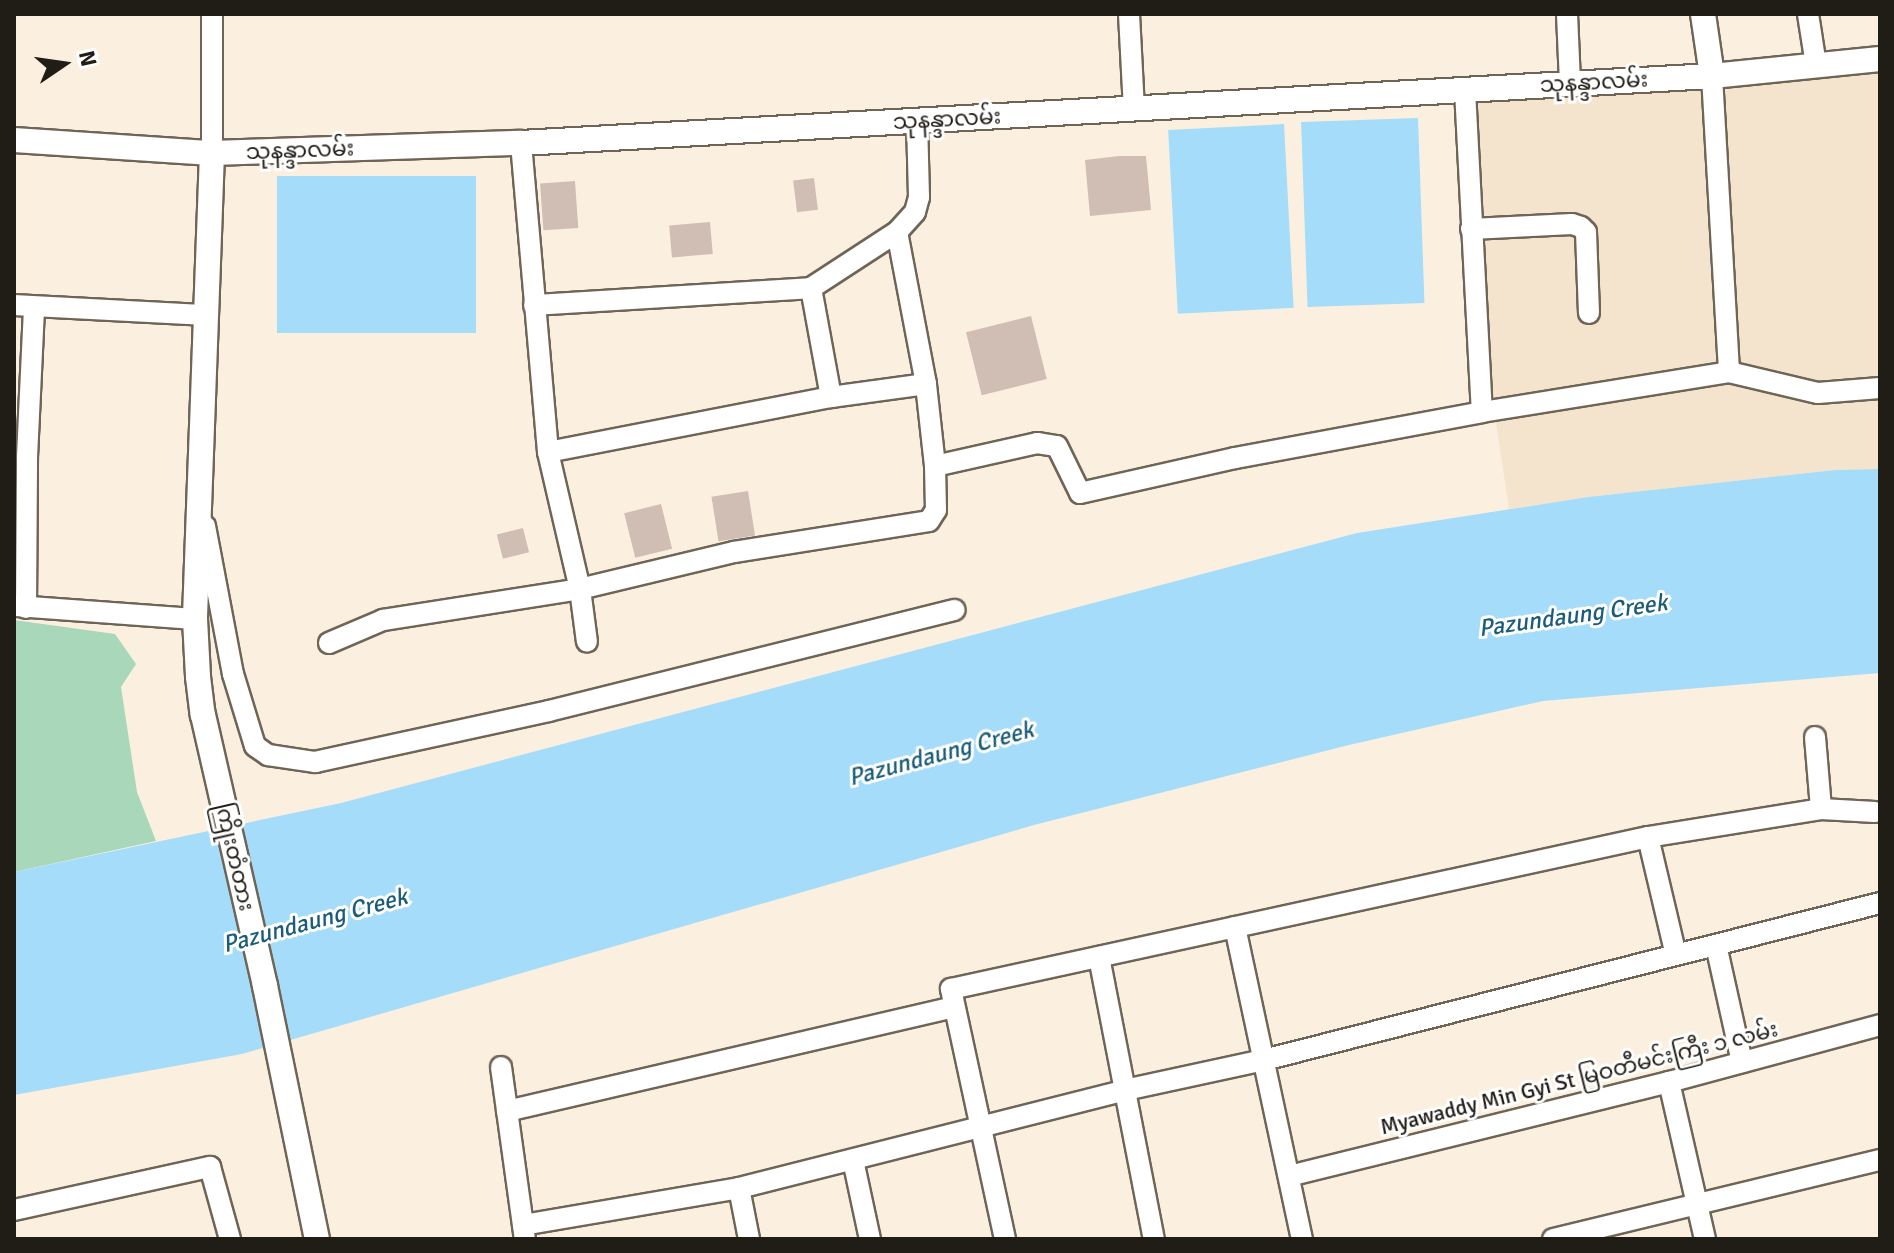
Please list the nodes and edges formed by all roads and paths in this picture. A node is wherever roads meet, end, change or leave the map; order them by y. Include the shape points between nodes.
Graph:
1 (212, 14) edge
2 (1129, 14) edge
3 (1567, 14) edge
4 (1703, 14) edge
5 (1808, 14) edge
6 (1880, 59) edge
7 (1816, 65) junction
8 (1712, 76) junction
9 (1570, 83) junction
10 (1465, 90) junction
11 (1134, 110) junction
12 (917, 120) junction
13 (14, 140) edge
14 (521, 143) junction
15 (212, 153) junction
16 (1471, 229) junction
17 (897, 232) junction
18 (811, 288) junction
19 (534, 305) junction
20 (24, 307) edge
21 (1589, 313) dead end
22 (207, 315) junction
23 (1729, 372) junction
24 (926, 384) junction
25 (1880, 388) edge
26 (831, 397) junction
27 (1482, 412) junction
28 (548, 452) junction
29 (20, 456) edge
30 (935, 466) junction
31 (200, 499) junction
32 (580, 589) junction
33 (20, 606) edge
34 (955, 610) dead end
35 (196, 624) junction
36 (587, 642) dead end
37 (329, 643) dead end
38 (1815, 737) dead end
39 (1821, 809) junction
40 (1875, 812) dead end
41 (1648, 837) junction
42 (1880, 903) edge
43 (1235, 927) junction
44 (1716, 945) junction
45 (1676, 955) junction
46 (1099, 957) junction
47 (952, 998) junction
48 (1880, 1025) edge
49 (1264, 1060) junction
50 (1742, 1062) junction
51 (501, 1067) dead end
52 (1669, 1082) junction
53 (1125, 1090) junction
54 (507, 1111) junction
55 (980, 1126) junction
56 (853, 1160) junction
57 (1880, 1160) edge
58 (1289, 1176) junction
59 (739, 1188) junction
60 (1697, 1205) junction
61 (14, 1210) edge
62 (524, 1232) edge
63 (316, 1237) edge
64 (230, 1239) edge
65 (749, 1239) edge
66 (870, 1239) edge
67 (1005, 1239) edge
68 (1154, 1239) edge
69 (1302, 1239) edge
70 (1553, 1239) edge
71 (1705, 1239) edge

1 - 15 street
2 - 11 street
3 - 9 street
4 - 8 main road
5 - 7 street
6 - 7 main road, သုနန္ဒာလမ်း
7 - 8 main road, သုနန္ဒာလမ်း
8 - 9 main road, သုနန္ဒာလမ်း
8 - 23 street
9 - 10 main road, သုနန္ဒာလမ်း
10 - 11 main road, သုနန္ဒာလမ်း
10 - 16 street
11 - 12 main road, သုနန္ဒာလမ်း
12 - 14 main road, သုနန္ဒာလမ်း
12 - 17 street via 918,205
13 - 15 main road, သုနန္ဒာလမ်း
14 - 15 main road, သုနန္ဒာလမ်း
14 - 19 street
15 - 22 main road, ကြိုးတံတား
16 - 21 street via 1581,227 1586,232
16 - 27 street
17 - 18 street
17 - 24 street
18 - 19 street
18 - 26 street
19 - 28 street
20 - 22 street
20 - 29 street
22 - 31 main road, ကြိုးတံတား
23 - 25 street via 1818,393
23 - 27 street
24 - 26 street
24 - 30 street
26 - 28 street
27 - 30 street via 1080,493 1057,446 1037,443
28 - 32 street
29 - 33 street
30 - 32 street via 936,510 929,521 734,552
31 - 34 street via 233,674 255,746 268,755 315,762 549,711
31 - 35 main road, ကြိုးတံတား
32 - 36 street
32 - 37 street via 383,620
33 - 35 street
35 - 63 main road, ကြိုးတံတား via 203,715
38 - 39 street
39 - 40 street
39 - 41 street
41 - 43 street
41 - 45 street
42 - 44 street
43 - 46 street
43 - 49 street
44 - 45 street
44 - 50 street
45 - 49 street
46 - 47 street
46 - 53 street
47 - 54 street
47 - 55 street
48 - 50 street, Myawaddy Min Gyi St မြဝတီမင်းကြီး ၁ လမ်း
49 - 53 street
49 - 58 street
50 - 52 street, Myawaddy Min Gyi St မြဝတီမင်းကြီး ၁ လမ်း
51 - 54 street
52 - 58 street, Myawaddy Min Gyi St မြဝတီမင်းကြီး ၁ လမ်း
52 - 60 street
53 - 55 street
53 - 68 street
54 - 62 street
55 - 56 street
55 - 67 street
56 - 59 street
56 - 66 street
57 - 60 street
58 - 69 street
59 - 62 street
59 - 65 street
60 - 70 street
60 - 71 street
61 - 64 street via 210,1167

